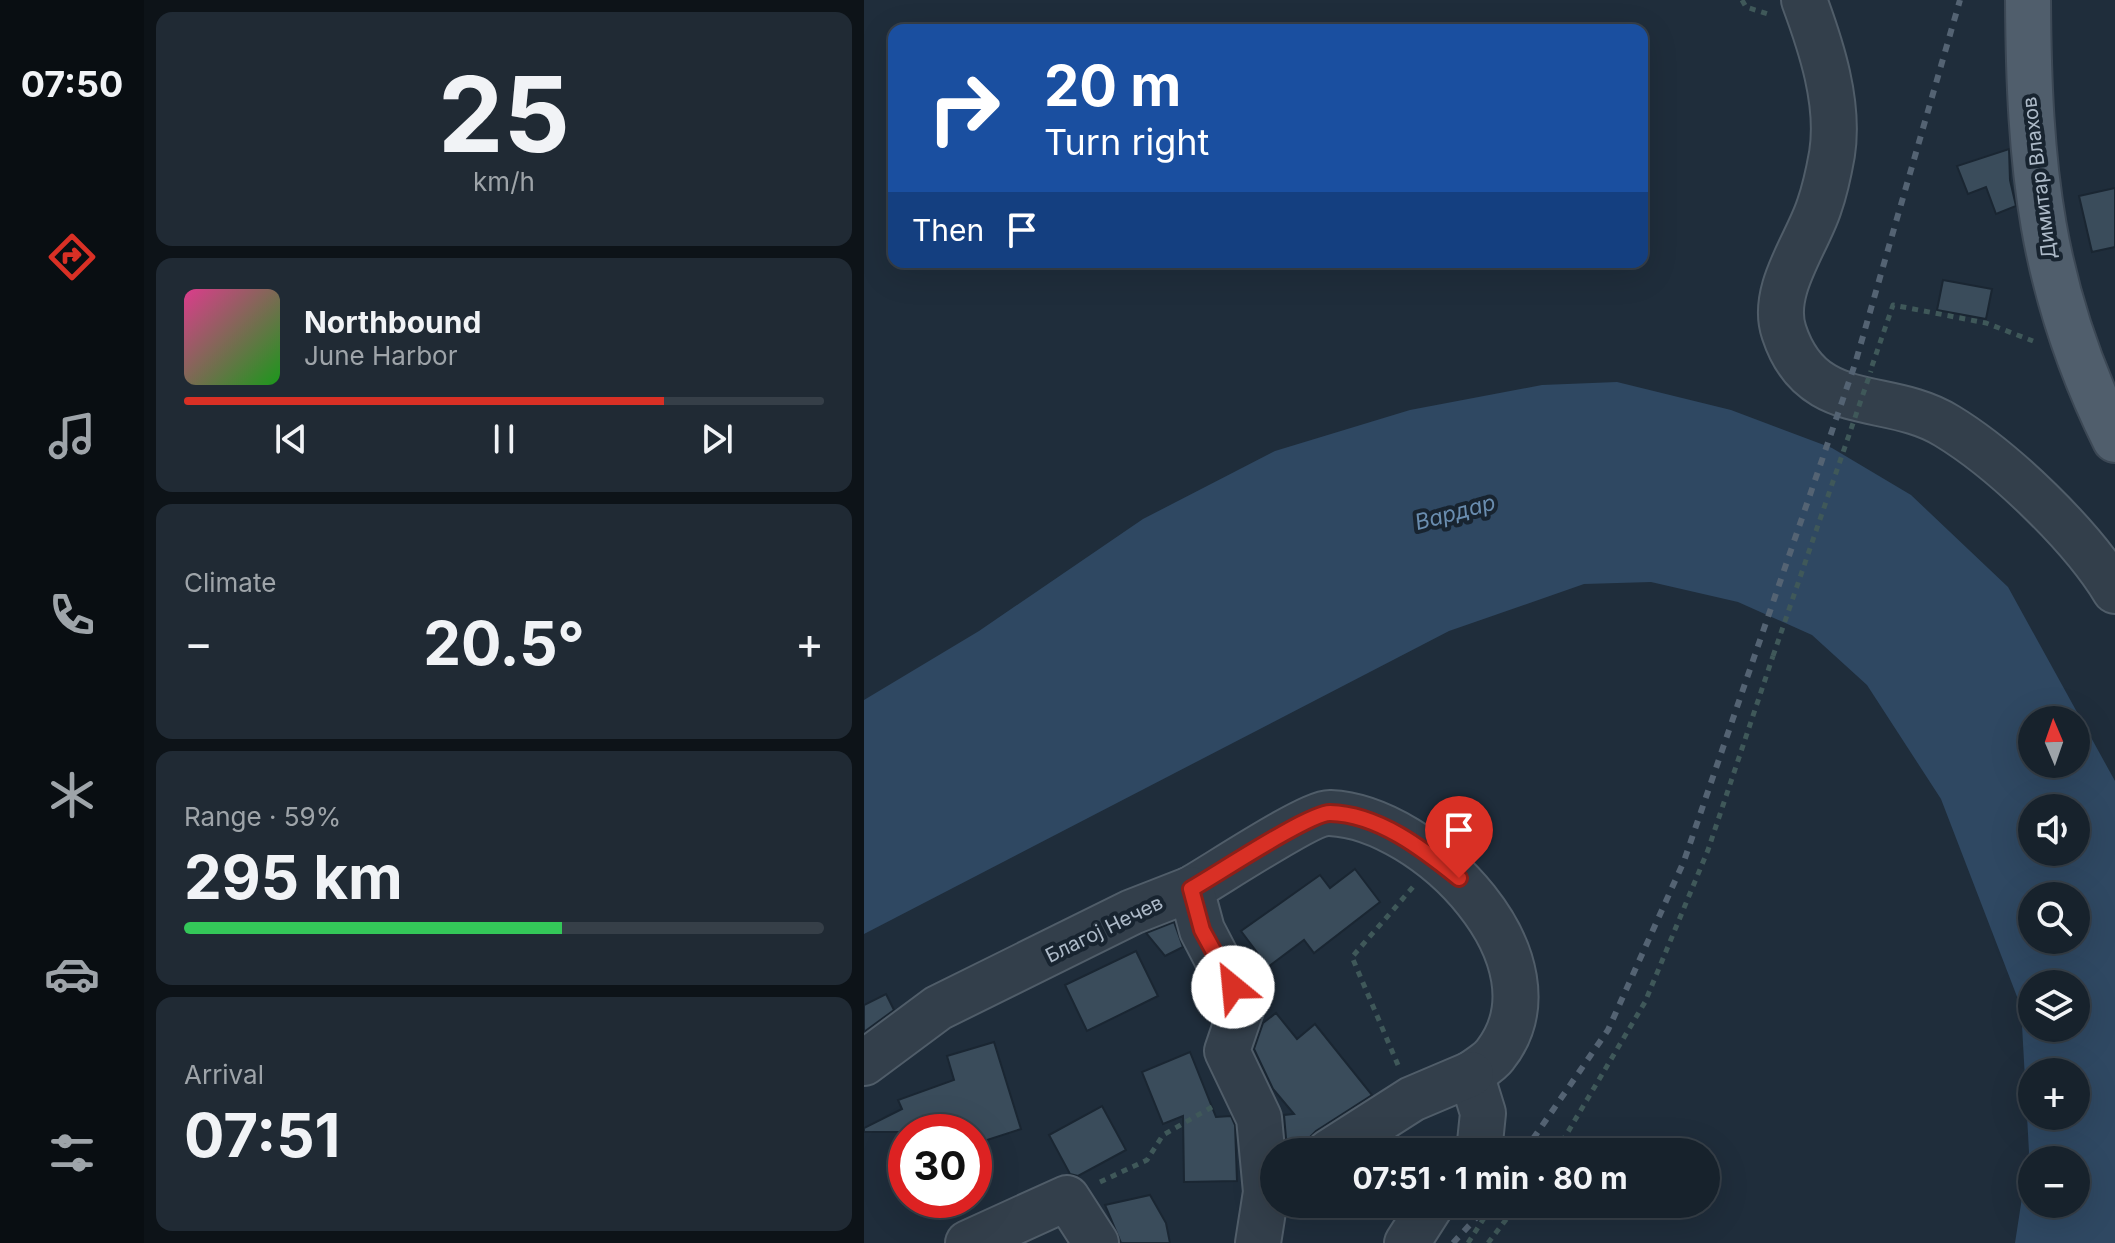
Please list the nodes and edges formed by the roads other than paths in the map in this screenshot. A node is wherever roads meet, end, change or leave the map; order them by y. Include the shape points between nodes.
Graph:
1 (1804, 0) edge
2 (2028, 0) edge
3 (2115, 440) edge
4 (2115, 591) edge
5 (1191, 889) junction
6 (864, 1063) edge
7 (1471, 1074) junction
8 (1262, 1138) edge
9 (1351, 1138) edge
10 (1480, 1138) edge
11 (1264, 1218) edge
12 (1423, 1218) edge
13 (968, 1243) edge
14 (1096, 1243) edge
15 (1258, 1243) edge
16 (1407, 1243) edge

1 - 4 street via 1825,66 1833,150 1819,208 1781,305 1783,330 1803,374 1855,397 1944,424 1965,438 2070,533
2 - 3 main road, Димитар Влахов via 2028,108 2046,250 2078,359
5 - 6 street, Благој Нечев via 1132,912 938,1008
5 - 7 street via 1300,823 1328,813 1374,824 1409,840 1459,878 1481,906 1504,945 1514,980 1514,1018 1495,1056
5 - 8 street, Благој Нечев via 1202,930 1242,1007 1227,1051 1259,1118
7 - 9 street via 1412,1099
7 - 10 street via 1483,1113
11 - 15 street, Благој Нечев
12 - 16 street
13 - 14 street via 1067,1198

